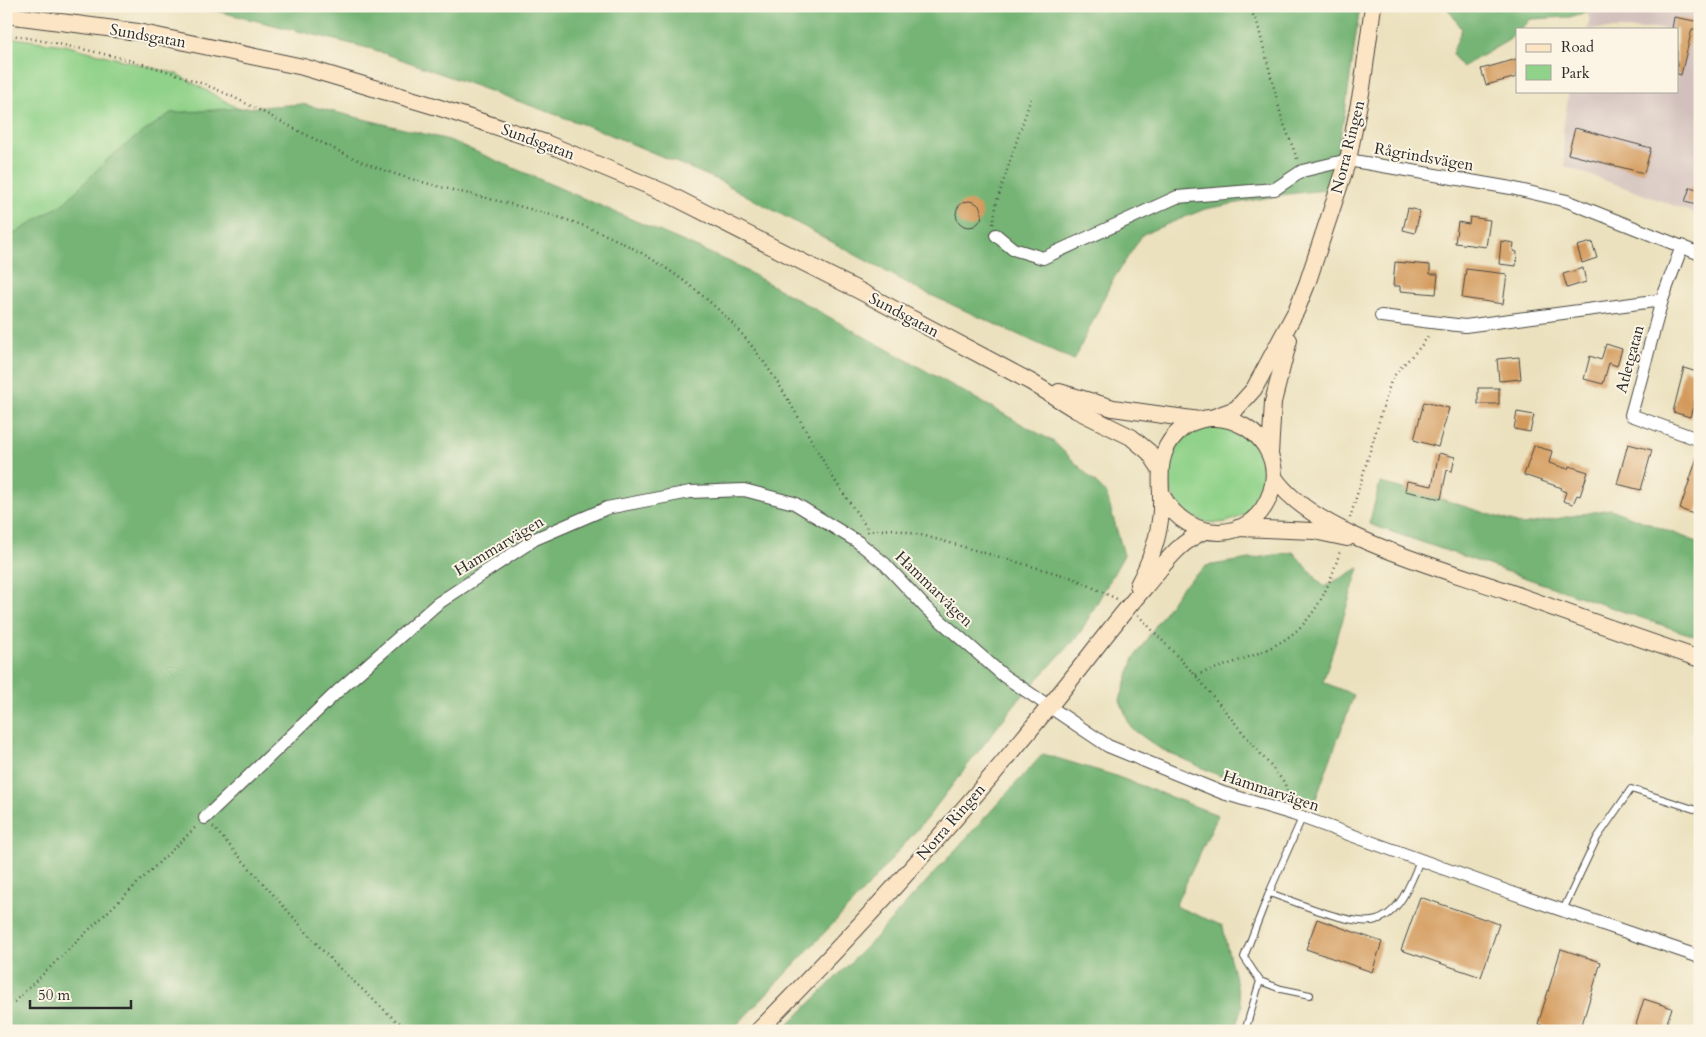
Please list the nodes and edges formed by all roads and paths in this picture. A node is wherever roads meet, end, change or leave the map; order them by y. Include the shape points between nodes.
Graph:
1 (1248, 6) edge
2 (1373, 6) edge
3 (6, 15) edge
4 (6, 34) edge
5 (1032, 95) dead end
6 (1348, 160) junction
7 (1302, 171) junction
8 (996, 235) joint
9 (1682, 246) junction
10 (1700, 254) edge
11 (1662, 300) junction
12 (1296, 312) junction
13 (1381, 316) dead end
14 (1432, 322) junction
15 (1031, 382) junction
16 (1205, 419) junction
17 (1700, 440) edge
18 (1270, 454) junction
19 (1159, 467) junction
20 (1274, 477) junction
21 (1163, 497) junction
22 (1350, 520) dead end
23 (1238, 528) junction
24 (1205, 531) junction
25 (1373, 543) junction
26 (1340, 551) dead end
27 (1128, 605) junction
28 (1700, 659) edge
29 (1196, 676) junction
30 (1048, 708) junction
31 (1700, 811) edge
32 (1297, 816) junction
33 (205, 818) junction
34 (1420, 860) junction
35 (1269, 892) junction
36 (1563, 910) junction
37 (1700, 957) edge
38 (1260, 981) junction
39 (1310, 995) dead end
40 (14, 1002) dead end
41 (412, 1031) edge
42 (758, 1031) edge
43 (1245, 1031) edge

1 - 7 path via 1257,22 1282,119
2 - 6 main road, Norra Ringen
3 - 15 main road, Sundsgatan via 138,32 303,67 543,142 666,193
4 - 27 path via 82,48 182,77 216,90 378,168 565,219 621,242 712,303 747,340 777,378 868,531 894,529 925,536 1073,578
5 - 8 path via 997,201 993,223
6 - 7 street, Rågrindsvägen
6 - 9 street, Rågrindsvägen via 1567,201
6 - 12 main road, Norra Ringen
7 - 8 street, Rågrindsvägen via 1275,189 1177,197 1043,258 1013,249
9 - 10 street, Rågrindsvägen
9 - 11 street
11 - 14 street via 1465,326
11 - 17 street, Atletgatan via 1632,415
12 - 16 main road, Norra Ringen via 1254,389 1236,409
12 - 18 main road, Norra Ringen via 1273,402
13 - 14 street
14 - 22 path via 1426,340 1400,366 1391,381
15 - 16 main road, Sundsgatan via 1113,408
15 - 19 main road, Sundsgatan via 1130,438 1149,452
16 - 18 main road via 1230,420 1247,426
16 - 19 main road via 1177,433 1168,443
18 - 20 main road
19 - 21 main road
20 - 23 main road via 1263,508
20 - 25 main road via 1288,496 1300,505 1343,531
21 - 24 main road via 1184,523
21 - 27 main road, Norra Ringen via 1153,553
23 - 24 main road
23 - 25 main road via 1314,531
24 - 27 main road, Norra Ringen via 1176,548
25 - 28 main road
26 - 29 path via 1322,602 1294,634 1254,656
27 - 29 path
27 - 30 main road, Norra Ringen
29 - 32 path via 1284,782
30 - 32 street, Hammarvägen via 1108,746 1223,793
30 - 33 street, Hammarvägen via 1004,676 926,608 885,564 794,503 744,490 690,492 607,508 536,539 436,604 338,690
30 - 42 main road, Norra Ringen via 938,839
31 - 36 lane via 1631,789 1597,838
32 - 34 street, Hammarvägen
32 - 35 lane
33 - 40 path
33 - 41 path via 333,962 394,1019
34 - 35 lane via 1411,886 1392,910 1373,921 1346,919
34 - 36 street, Hammarvägen
35 - 38 lane via 1244,957
36 - 37 street, Hammarvägen
38 - 39 lane
38 - 43 lane

